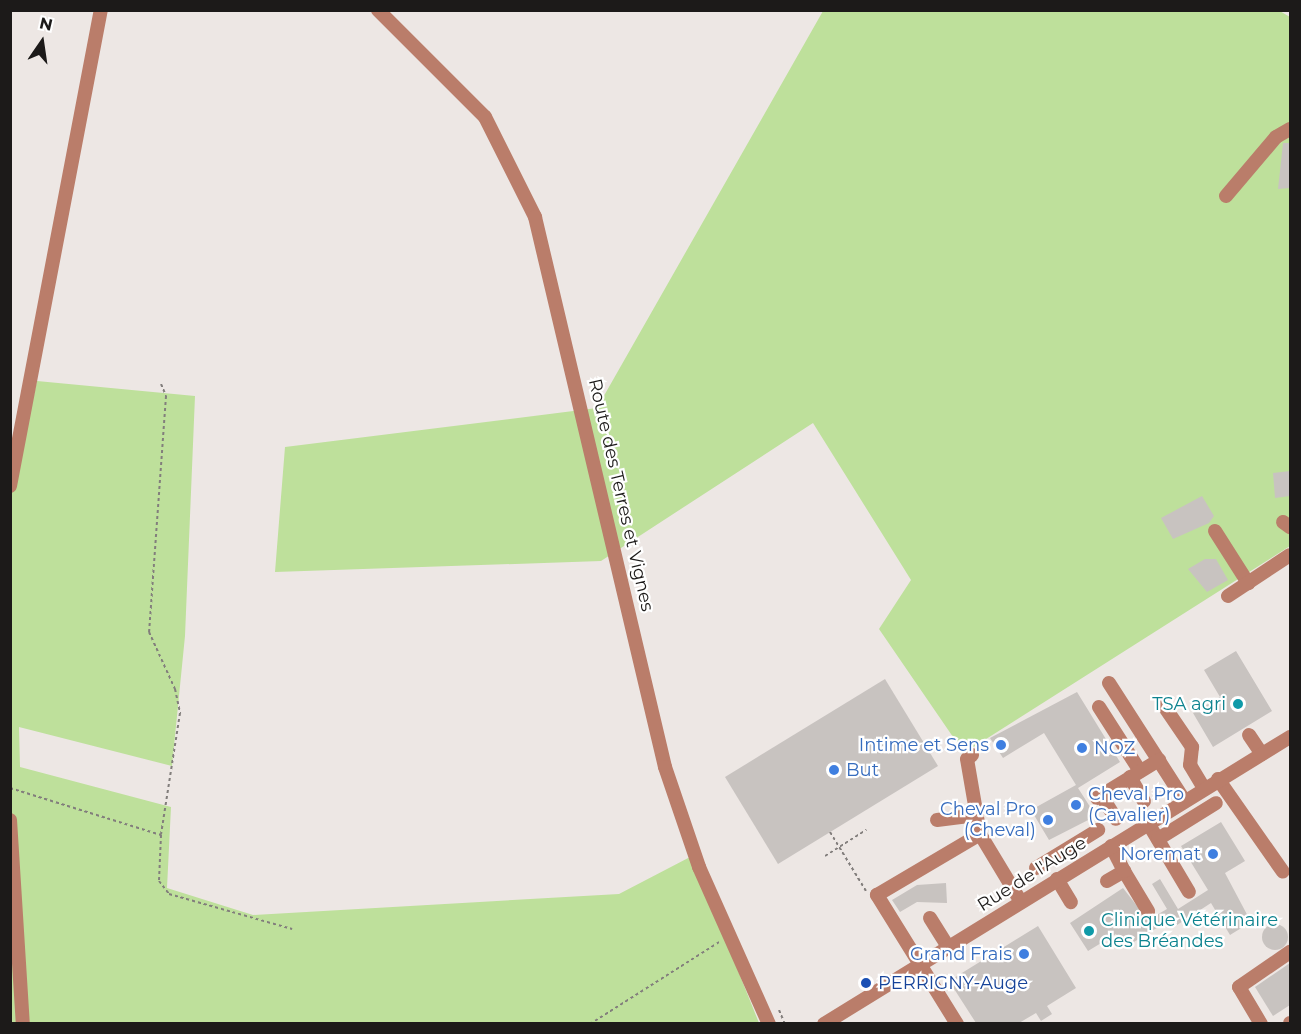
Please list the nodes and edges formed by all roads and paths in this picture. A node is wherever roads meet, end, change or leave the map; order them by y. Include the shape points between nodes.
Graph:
1 (101, 10) edge
2 (378, 10) edge
3 (1290, 129) edge
4 (1226, 196) dead end
5 (161, 384) dead end
6 (10, 486) edge
7 (1215, 531) dead end
8 (1290, 555) edge
9 (1248, 583) junction
10 (1228, 596) dead end
11 (1109, 683) dead end
12 (1164, 706) dead end
13 (1099, 707) dead end
14 (1249, 735) dead end
15 (1290, 737) edge
16 (1262, 754) junction
17 (972, 755) dead end
18 (1158, 760) junction
19 (1135, 774) junction
20 (1218, 779) junction
21 (10, 788) edge
22 (1204, 788) junction
23 (1184, 800) junction
24 (1144, 801) dead end
25 (1216, 803) dead end
26 (975, 815) junction
27 (1116, 819) dead end
28 (10, 820) edge
29 (937, 820) dead end
30 (1148, 823) junction
31 (866, 830) dead end
32 (1098, 831) dead end
33 (981, 834) junction
34 (162, 835) junction
35 (1158, 839) junction
36 (1111, 846) junction
37 (1057, 855) junction
38 (825, 856) dead end
39 (1036, 868) dead end
40 (1124, 871) junction
41 (1283, 872) dead end
42 (1063, 876) junction
43 (1107, 881) dead end
44 (1190, 892) dead end
45 (1021, 902) junction
46 (1071, 902) dead end
47 (1148, 911) dead end
48 (930, 918) dead end
49 (292, 929) dead end
50 (729, 936) junction
51 (948, 946) junction
52 (1290, 952) edge
53 (920, 964) junction
54 (23, 1023) edge
55 (590, 1023) edge
56 (769, 1023) edge
57 (824, 1023) edge
58 (957, 1023) edge
59 (1262, 1023) edge

1 - 6 street
2 - 50 street, Route des Terres et Vignes via 485,117 535,217 665,766
3 - 4 street via 1276,137
5 - 34 path via 166,396 149,632 175,689 180,713
7 - 9 street
8 - 9 street
9 - 10 street
11 - 18 street
12 - 22 street via 1192,747 1190,765
13 - 19 street
14 - 16 street
15 - 16 street, Rue de l'Auge
16 - 20 street, Rue de l'Auge
17 - 26 street via 967,759 976,789
18 - 19 street
18 - 23 street
19 - 24 street
19 - 27 street via 1099,797
20 - 22 street, Rue de l'Auge
20 - 41 street
21 - 34 path
22 - 23 street, Rue de l'Auge
23 - 30 street, Rue de l'Auge
25 - 35 street
26 - 29 street
26 - 33 street
28 - 54 street
30 - 35 street
30 - 36 street, Rue de l'Auge
31 - 38 path
32 - 37 street
33 - 45 street
33 - 53 street via 877,896
34 - 49 path via 159,881 169,894
35 - 44 street
36 - 40 street
36 - 42 street, Rue de l'Auge
37 - 39 street
37 - 42 street
40 - 43 street
40 - 47 street
42 - 45 street, Rue de l'Auge
42 - 46 street
45 - 51 street, Rue de l'Auge
48 - 51 street
50 - 55 path
50 - 56 street, Route des Terres et Vignes
51 - 53 street, Rue de l'Auge
52 - 59 street via 1239,987
53 - 57 street, Rue de l'Auge
53 - 58 street

